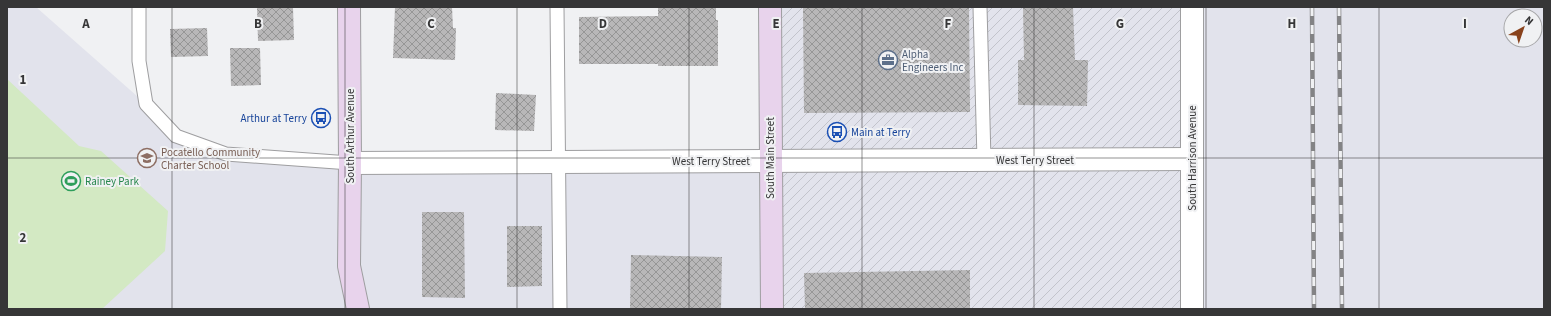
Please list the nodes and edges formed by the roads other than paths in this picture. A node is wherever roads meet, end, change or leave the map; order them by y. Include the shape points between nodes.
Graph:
1 (139, 7) edge
2 (349, 7) edge
3 (557, 7) edge
4 (770, 7) edge
5 (980, 7) edge
6 (1192, 7) edge
7 (1192, 159) junction
8 (984, 160) junction
9 (770, 161) junction
10 (558, 162) junction
11 (350, 164) junction
12 (358, 309) edge
13 (560, 309) edge
14 (772, 309) edge
15 (1192, 309) edge

1 - 11 lane via 139,61 146,104 176,136 226,154
2 - 11 main road, South Arthur Avenue
3 - 10 lane
4 - 9 main road, South Main Street
5 - 8 lane
6 - 7 street, South Harrison Avenue
7 - 8 street, West Terry Street
7 - 15 street, South Harrison Avenue
8 - 9 street, West Terry Street
9 - 10 street, West Terry Street
9 - 14 main road, South Main Street
10 - 11 street, West Terry Street
10 - 13 lane
11 - 12 main road, South Arthur Avenue via 349,266

